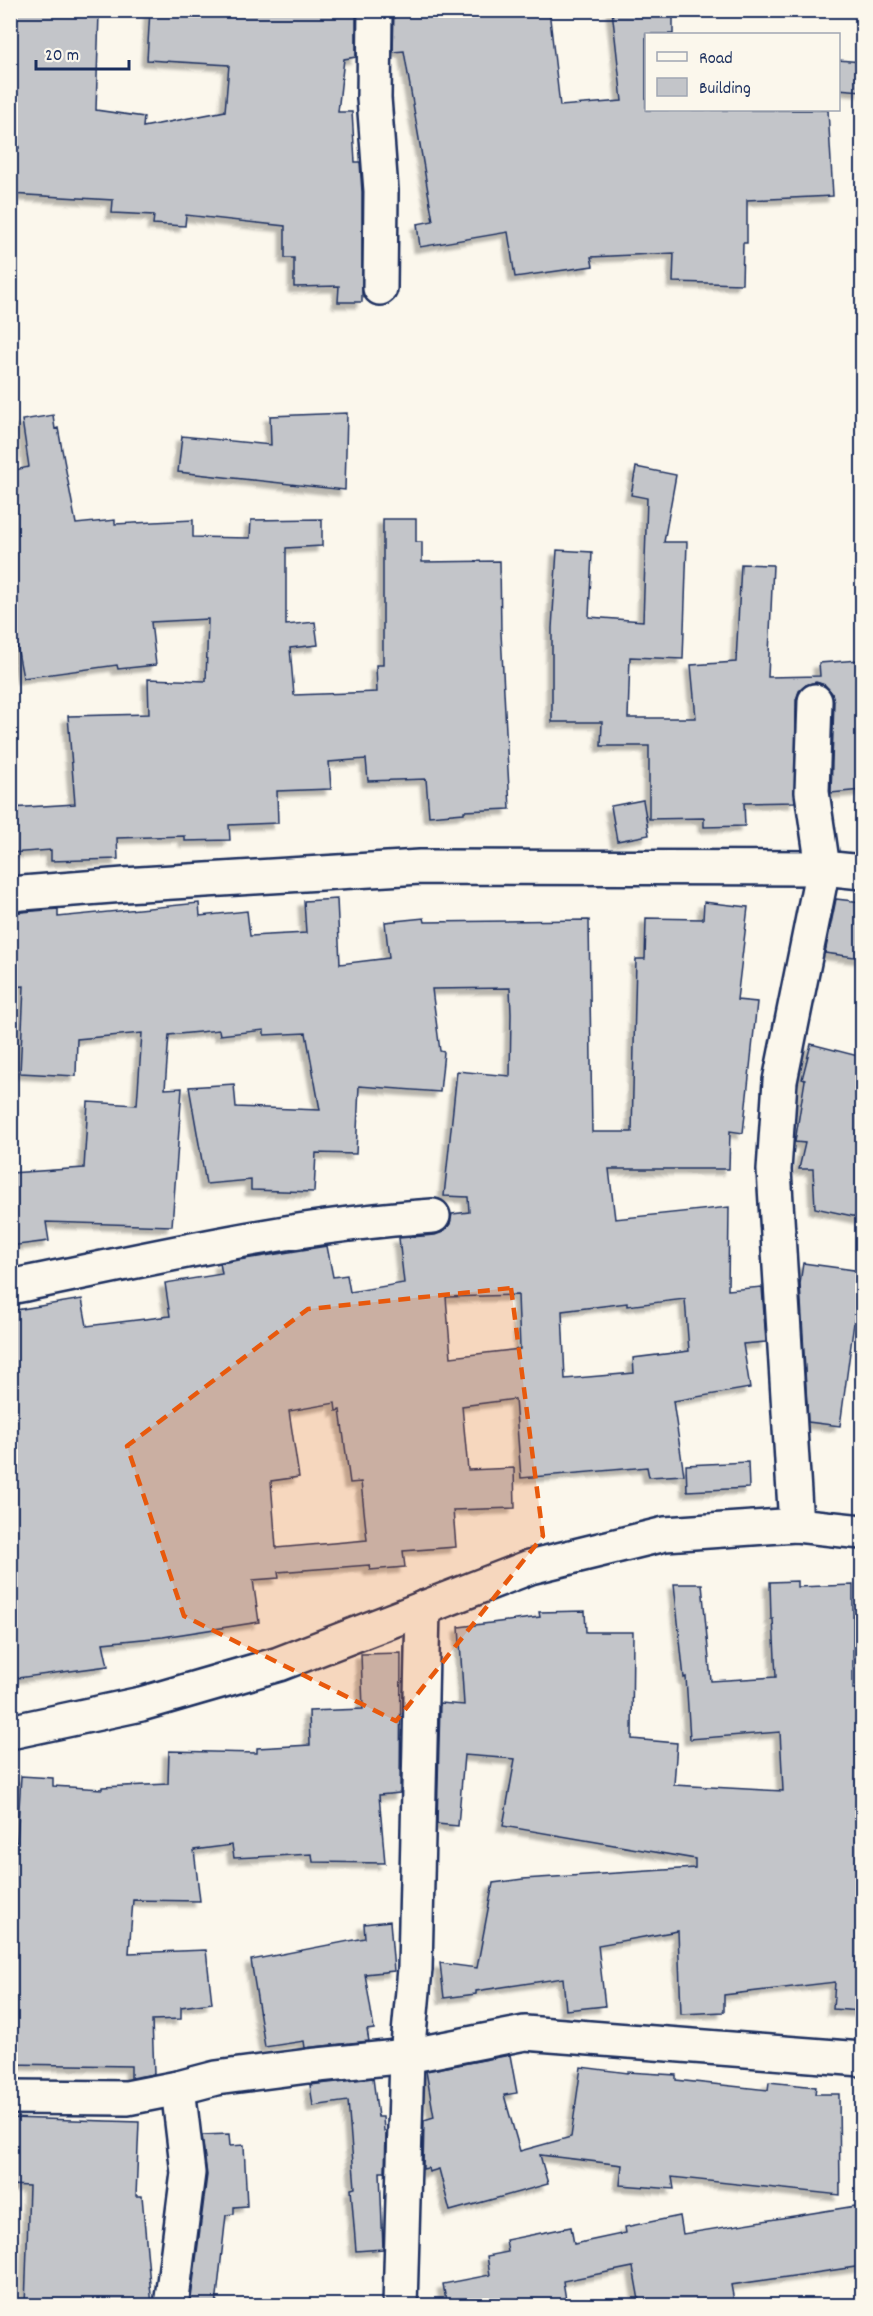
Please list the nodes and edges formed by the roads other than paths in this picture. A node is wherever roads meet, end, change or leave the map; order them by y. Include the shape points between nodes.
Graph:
1 (375, 10) edge
2 (380, 288) dead end
3 (815, 701) dead end
4 (823, 868) junction
5 (862, 872) edge
6 (10, 894) edge
7 (433, 1216) dead end
8 (10, 1287) edge
9 (796, 1525) junction
10 (862, 1532) edge
11 (423, 1608) junction
12 (10, 1732) edge
13 (407, 2056) junction
14 (862, 2059) edge
15 (178, 2088) junction
16 (10, 2097) edge
17 (171, 2306) edge
18 (400, 2306) edge

1 - 2 street
3 - 4 street via 812,792
4 - 5 street
4 - 6 street via 420,867
4 - 9 street via 780,1081 774,1170
7 - 8 street via 257,1237
9 - 10 street
9 - 11 street via 665,1534 530,1567
11 - 12 street via 279,1664 141,1704
11 - 13 street via 415,1969
13 - 14 street via 525,2033
13 - 15 street via 228,2077
13 - 18 street
15 - 16 street via 127,2098
15 - 17 street via 188,2173

